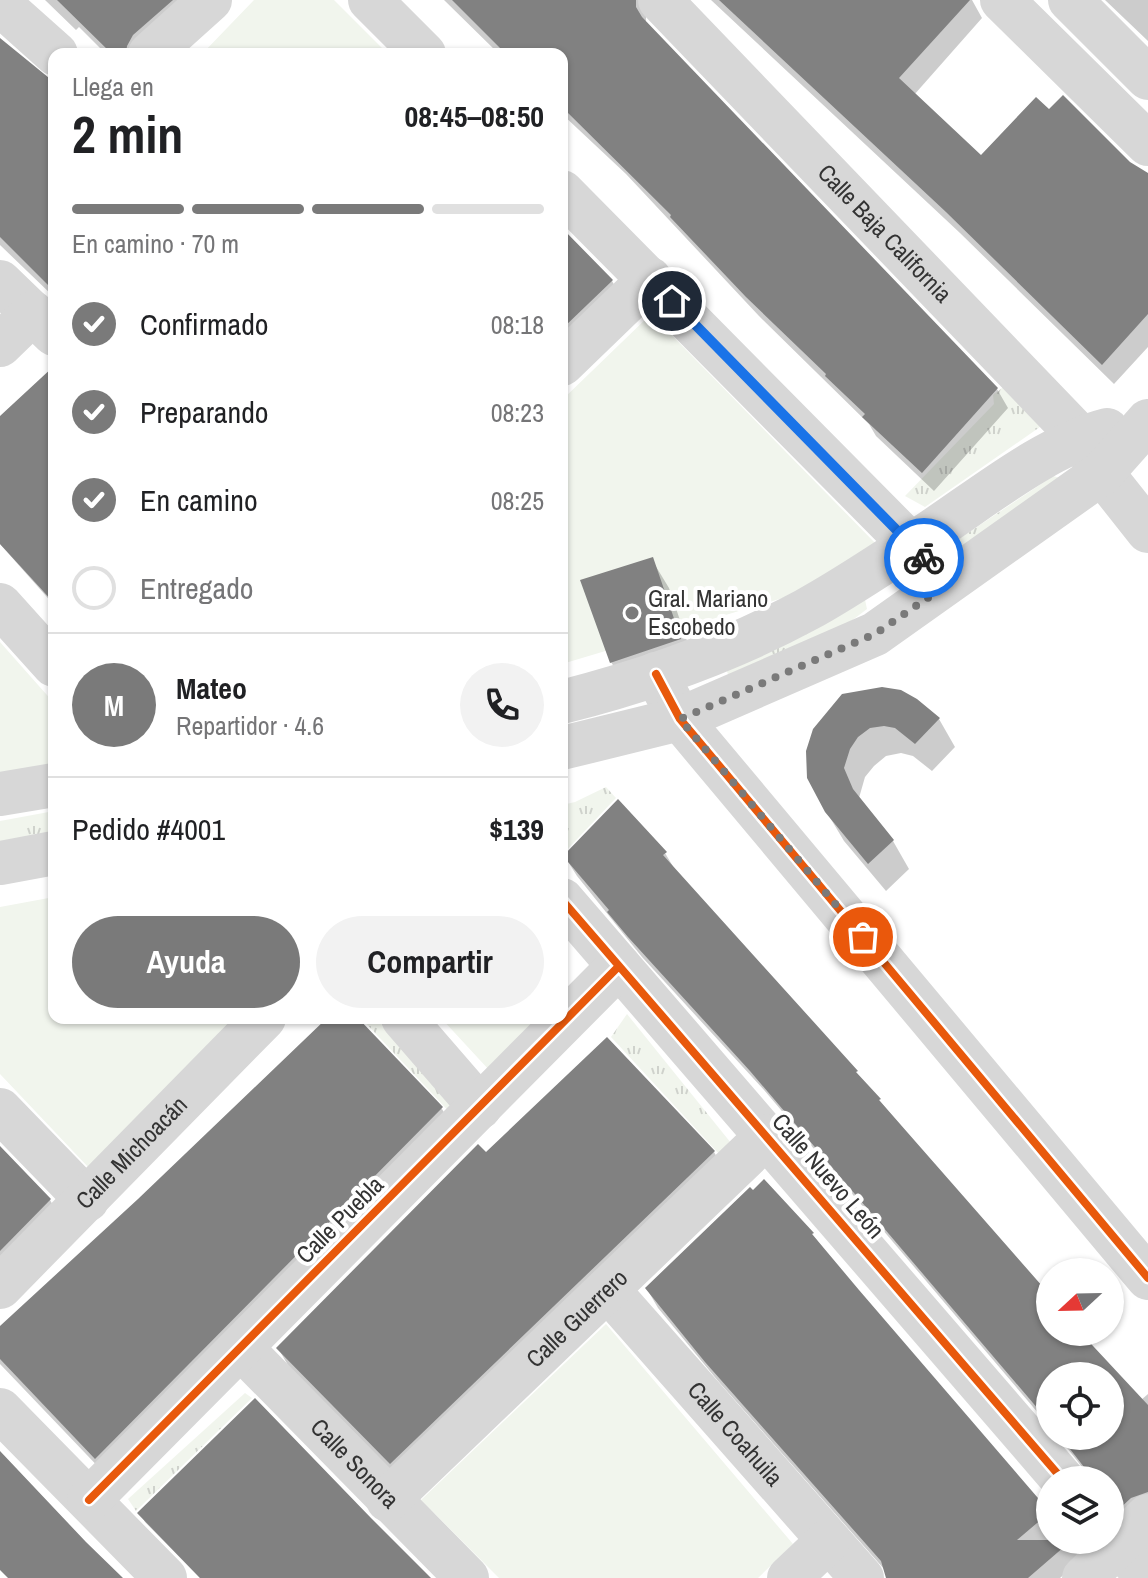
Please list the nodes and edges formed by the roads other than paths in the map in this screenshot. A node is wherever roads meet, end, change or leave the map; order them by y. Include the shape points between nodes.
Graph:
1 (210, 0) edge
2 (370, 0) edge
3 (660, 0) edge
4 (1002, 0) edge
5 (1070, 0) edge
6 (0, 4) edge
7 (49, 48) edge
8 (157, 48) edge
9 (418, 48) edge
10 (1148, 78) edge
11 (1148, 144) edge
12 (568, 198) edge
13 (650, 279) junction
14 (0, 282) edge
15 (43, 323) edge
16 (0, 345) edge
17 (568, 358) edge
18 (1148, 421) edge
19 (1080, 437) junction
20 (1102, 473) junction
21 (1148, 531) edge
22 (912, 545) junction
23 (948, 584) junction
24 (0, 605) edge
25 (48, 658) edge
26 (656, 674) junction
27 (568, 700) edge
28 (680, 719) junction
29 (568, 747) edge
30 (48, 786) edge
31 (0, 794) edge
32 (48, 854) edge
33 (0, 863) edge
34 (568, 907) edge
35 (619, 966) junction
36 (568, 1018) edge
37 (258, 1024) edge
38 (408, 1024) edge
39 (562, 1024) edge
40 (480, 1107) junction
41 (0, 1110) edge
42 (767, 1136) junction
43 (87, 1200) junction
44 (1148, 1278) edge
45 (0, 1287) edge
46 (608, 1290) junction
47 (241, 1348) junction
48 (0, 1410) edge
49 (1051, 1466) edge
50 (89, 1500) junction
51 (388, 1500) junction
52 (1125, 1532) edge
53 (828, 1541) junction
54 (165, 1578) edge
55 (467, 1578) edge
56 (789, 1578) edge
57 (862, 1578) edge
58 (1084, 1578) edge
59 (1148, 1578) edge

1 - 8 street
2 - 9 street
3 - 19 street, Calle Baja California
4 - 11 street
5 - 10 street
6 - 7 street
12 - 13 street
13 - 17 street
13 - 22 street
14 - 15 street
15 - 16 street
18 - 19 street
18 - 20 street
19 - 20 street, Calle Baja California
19 - 22 street
20 - 21 street, Calle Baja California
20 - 23 street
22 - 23 street
22 - 26 street via 806,610
23 - 28 street via 875,634
24 - 25 street
26 - 27 street
26 - 28 street
28 - 29 street
28 - 44 street
30 - 31 street
32 - 33 street
34 - 35 street, Calle Nuevo León
35 - 36 street, Calle Puebla
35 - 42 street, Calle Nuevo León
37 - 43 street, Calle Michoacán
38 - 40 street
39 - 40 street, Calle Puebla
40 - 47 street, Calle Puebla
41 - 43 street
42 - 46 street, Calle Guerrero
42 - 49 street, Calle Nuevo León
43 - 45 street, Calle Michoacán
46 - 51 street, Calle Guerrero
46 - 53 street, Calle Coahuila
47 - 50 street, Calle Puebla
47 - 51 street, Calle Sonora
48 - 50 street
50 - 54 street
51 - 55 street, Calle Sonora
52 - 58 street
52 - 59 street
53 - 56 street
53 - 57 street, Calle Coahuila

